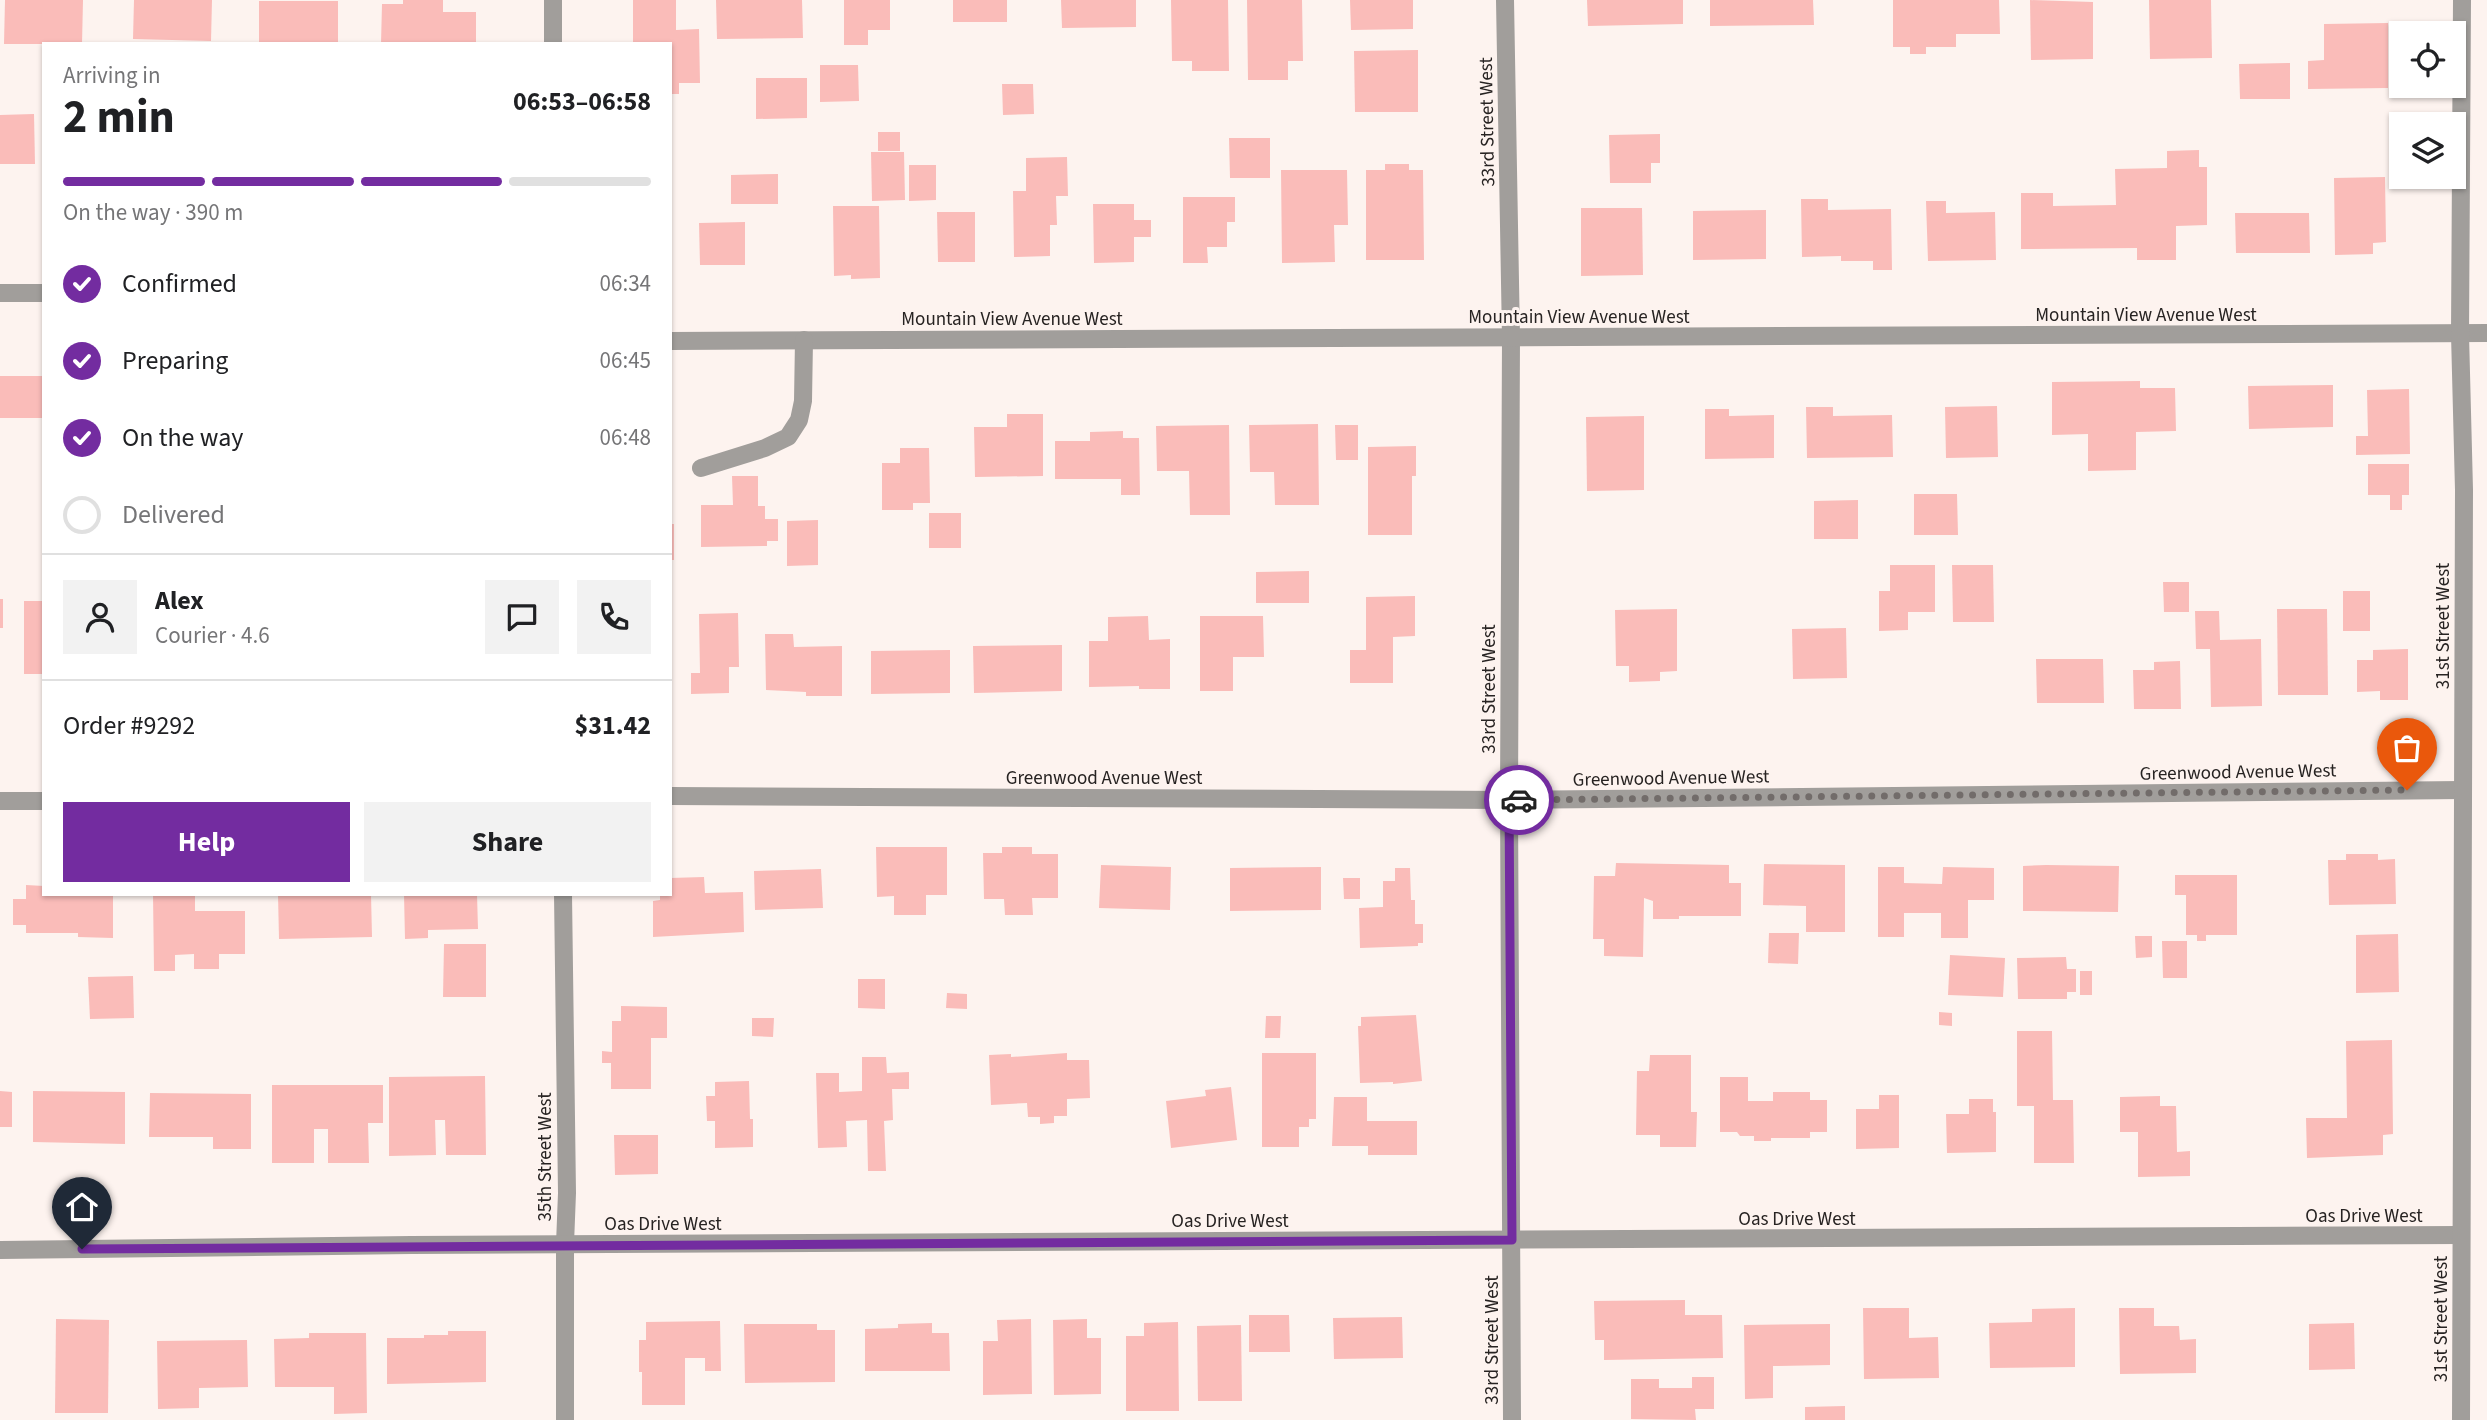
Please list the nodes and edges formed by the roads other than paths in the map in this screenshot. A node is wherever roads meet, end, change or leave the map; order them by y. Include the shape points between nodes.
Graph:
1 (553, 0) edge
2 (1505, 0) edge
3 (2462, 0) edge
4 (553, 42) edge
5 (0, 293) edge
6 (42, 293) edge
7 (2460, 334) junction
8 (2487, 334) edge
9 (1511, 338) junction
10 (804, 340) junction
11 (672, 341) edge
12 (701, 468) dead end
13 (2462, 790) junction
14 (672, 796) edge
15 (1509, 800) junction
16 (0, 801) edge
17 (42, 801) edge
18 (563, 896) edge
19 (2460, 1235) junction
20 (1512, 1240) junction
21 (565, 1244) junction
22 (0, 1250) edge
23 (565, 1420) edge
24 (1512, 1420) edge
25 (2461, 1420) edge

1 - 4 street
2 - 9 street, 33rd Street West
3 - 7 street, 31st Street West
5 - 6 street
7 - 8 street, Mountain View Avenue West
7 - 9 street, Mountain View Avenue West
7 - 13 street, 31st Street West
9 - 10 street, Mountain View Avenue West
9 - 15 street, 33rd Street West
10 - 11 street, Mountain View Avenue West
10 - 12 street via 803,401 799,420 788,437
13 - 15 street, Greenwood Avenue West
13 - 19 street, 31st Street West
14 - 15 street, Greenwood Avenue West
15 - 20 street, 33rd Street West
16 - 17 street
18 - 21 street, 35th Street West
19 - 20 street, Oas Drive West
19 - 25 street, 31st Street West
20 - 21 street, Oas Drive West
20 - 24 street, 33rd Street West
21 - 22 street, Oas Drive West
21 - 23 street, 35th Street West

